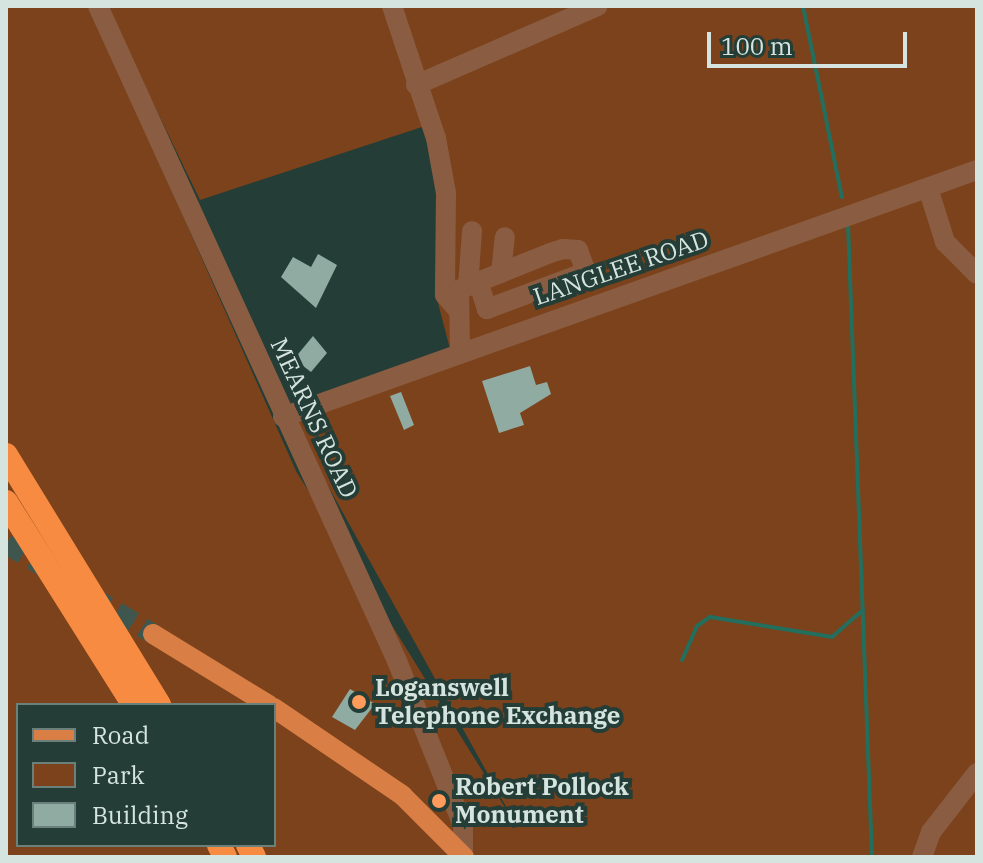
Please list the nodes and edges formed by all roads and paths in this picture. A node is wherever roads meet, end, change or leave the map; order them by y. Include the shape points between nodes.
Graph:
1 (98, 6) edge
2 (392, 6) edge
3 (598, 6) edge
4 (416, 85) junction
5 (977, 170) edge
6 (928, 188) junction
7 (472, 231) dead end
8 (505, 237) dead end
9 (501, 273) junction
10 (977, 274) edge
11 (473, 284) junction
12 (457, 309) junction
13 (460, 352) junction
14 (283, 417) junction
15 (6, 455) edge
16 (6, 502) edge
17 (153, 634) tunnel mouth
18 (133, 703) edge
19 (158, 703) edge
20 (267, 703) edge
21 (276, 709) edge
22 (977, 773) edge
23 (463, 856) edge
24 (922, 857) edge

1 - 14 street, MEARNS ROAD
2 - 4 street
3 - 4 street
4 - 12 street via 446,193 445,295
5 - 6 street, LANGLEE ROAD
6 - 10 street via 945,242
6 - 13 street, LANGLEE ROAD
7 - 11 street
8 - 9 street
9 - 11 street
9 - 11 street via 536,252 578,250 586,272 487,309
11 - 12 street via 459,290
12 - 13 street
13 - 14 street, LANGLEE ROAD
14 - 23 street, MEARNS ROAD via 397,661 463,825
15 - 19 highway
16 - 18 highway
17 - 20 main road
21 - 23 main road via 402,795
22 - 24 street via 931,832

